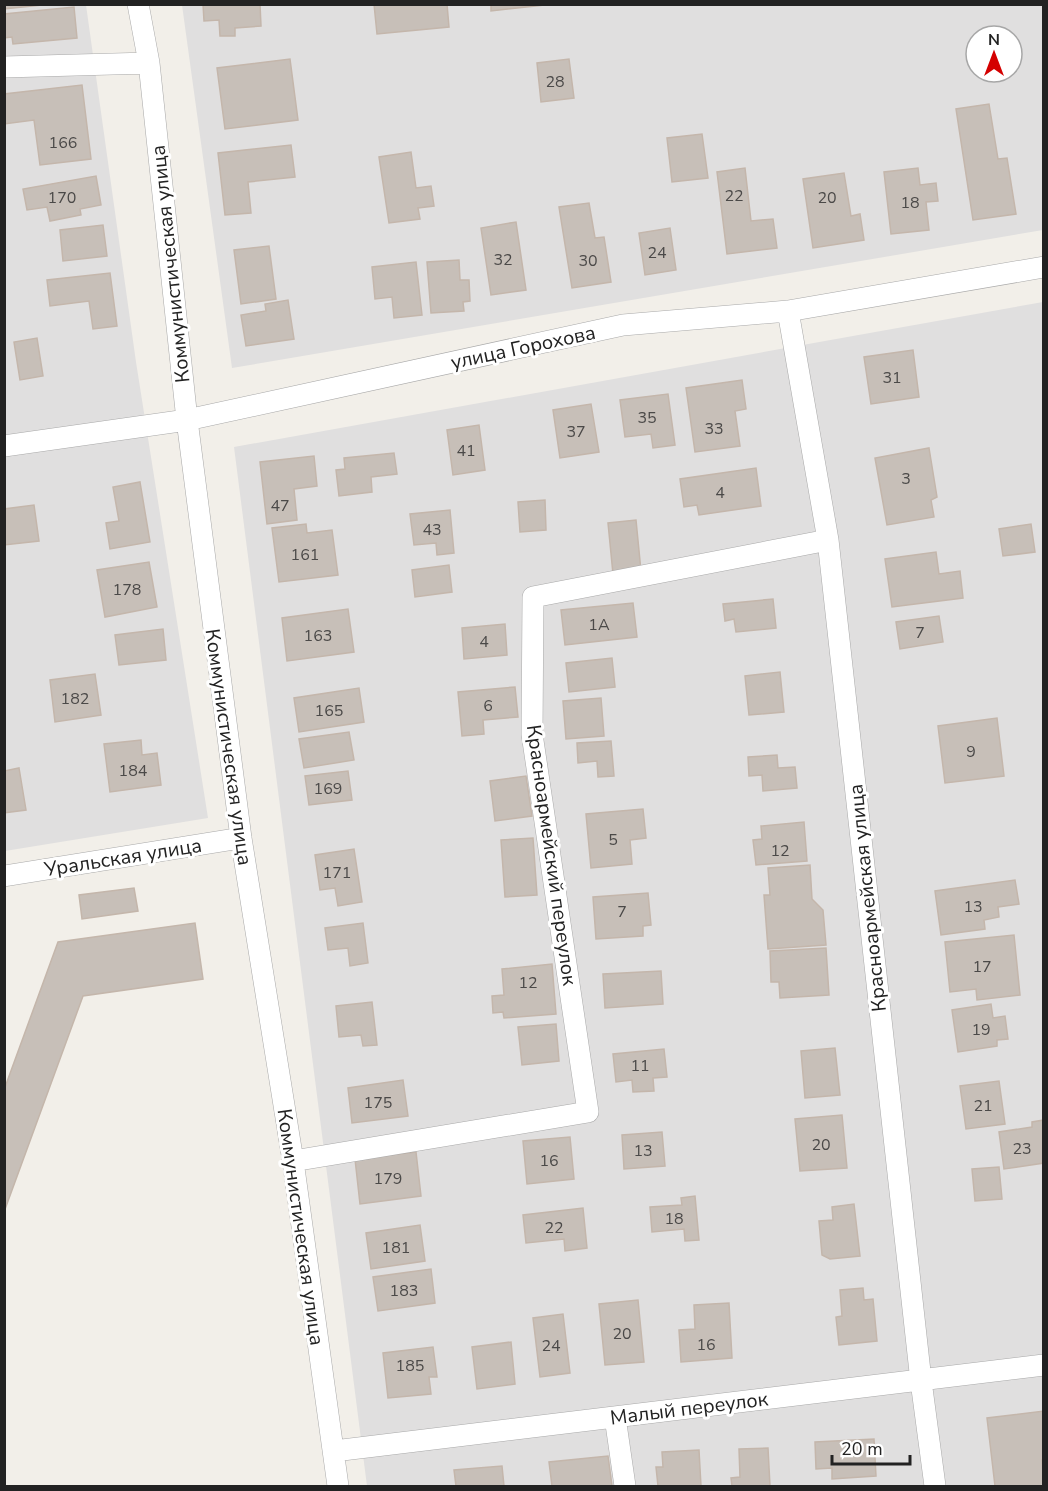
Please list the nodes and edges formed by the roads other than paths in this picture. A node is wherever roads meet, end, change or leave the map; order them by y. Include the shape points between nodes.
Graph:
1 (138, 4) edge
2 (149, 63) junction
3 (4, 67) edge
4 (1044, 267) edge
5 (788, 311) junction
6 (187, 420) junction
7 (4, 446) edge
8 (828, 540) junction
9 (241, 838) junction
10 (4, 876) edge
11 (293, 1161) junction
12 (1044, 1365) edge
13 (921, 1381) junction
14 (615, 1417) junction
15 (334, 1451) junction
16 (338, 1486) edge
17 (624, 1486) edge
18 (935, 1486) edge

1 - 2 street, Коммунистическая улица
2 - 3 street
2 - 6 street, Коммунистическая улица
4 - 5 street, улица Горохова
5 - 6 street, улица Горохова via 623,326
5 - 8 street, Красноармейская улица
6 - 7 street, улица Горохова
6 - 9 street, Коммунистическая улица
8 - 11 street, Красноармейский переулок via 533,597 532,734 588,1112
8 - 13 street, Красноармейская улица
9 - 10 street, Уральская улица
9 - 11 street, Коммунистическая улица
11 - 15 street, Коммунистическая улица
12 - 13 street, Малый переулок
13 - 14 street, Малый переулок
13 - 18 street, Красноармейская улица
14 - 15 street, Малый переулок
14 - 17 street
15 - 16 street, Коммунистическая улица

